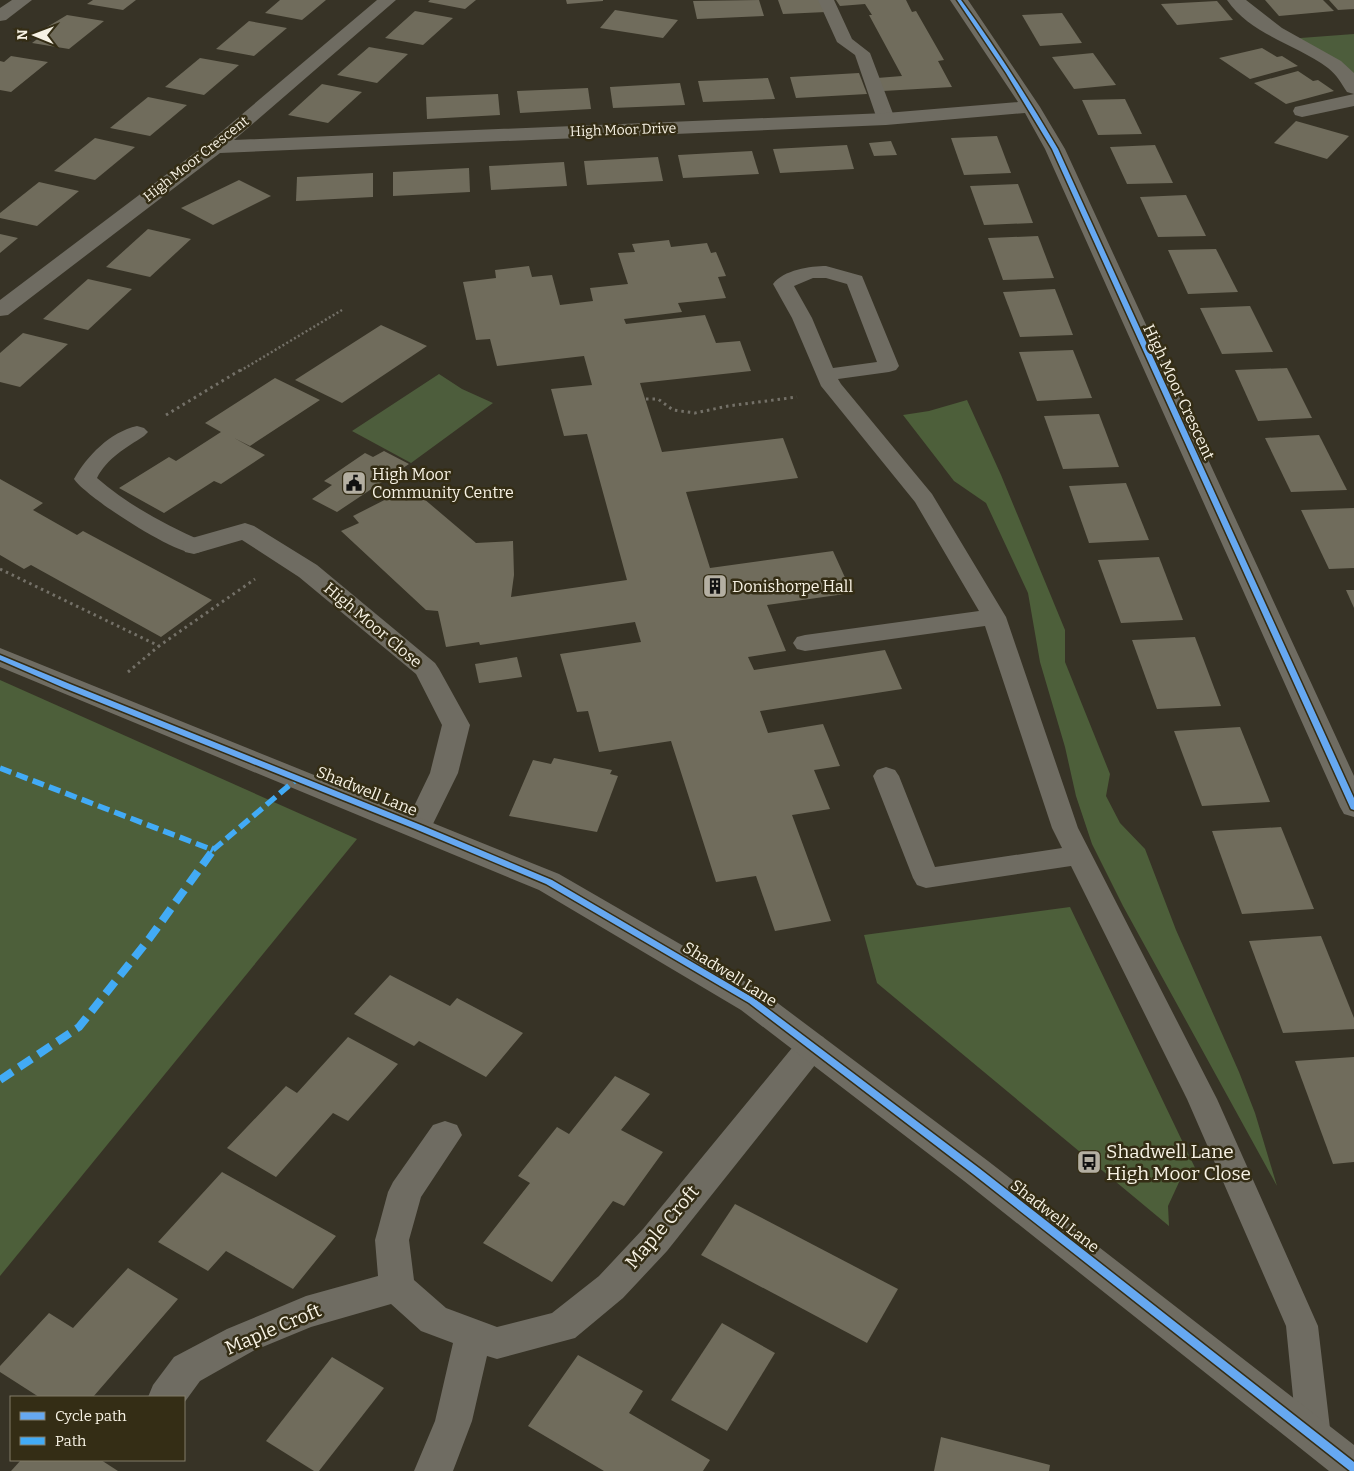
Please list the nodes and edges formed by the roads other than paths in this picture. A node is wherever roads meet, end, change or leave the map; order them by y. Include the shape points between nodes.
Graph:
1 (23, 0) edge
2 (386, 0) edge
3 (826, 0) edge
4 (959, 0) edge
5 (1236, 0) edge
6 (0, 16) edge
7 (1354, 88) edge
8 (1354, 100) edge
9 (1031, 107) junction
10 (1302, 111) dead end
11 (886, 119) junction
12 (215, 146) junction
13 (0, 310) edge
14 (832, 384) junction
15 (137, 432) road end
16 (194, 546) joint
17 (994, 617) junction
18 (805, 643) dead end
19 (0, 657) edge
20 (886, 776) dead end
21 (1354, 808) edge
22 (418, 827) junction
23 (1079, 856) junction
24 (812, 1046) junction
25 (445, 1135) dead end
26 (397, 1287) junction
27 (473, 1334) junction
28 (167, 1396) edge
29 (1314, 1437) junction
30 (1354, 1468) edge
31 (433, 1471) edge

1 - 6 street
2 - 12 street, High Moor Crescent
3 - 11 lane via 845,42 862,53
4 - 9 street, High Moor Crescent
5 - 7 street via 1288,39 1328,58 1350,79
8 - 10 street
9 - 11 street, High Moor Drive
9 - 21 street, High Moor Crescent via 1055,149
11 - 12 street, High Moor Drive
12 - 13 street, High Moor Crescent
14 - 14 lane via 783,284 806,272 833,272 855,280 888,366
14 - 17 lane via 924,499
15 - 16 lane via 107,451 92,465 85,479 147,524
16 - 22 street, High Moor Close via 245,531 308,571 426,669 456,724 444,773
17 - 18 lane
17 - 23 lane via 1065,828
19 - 22 street, Shadwell Lane
20 - 23 lane via 926,878
22 - 24 street, Shadwell Lane via 549,882 752,1001
23 - 29 lane via 1202,1099 1302,1326
24 - 27 street, Maple Croft via 655,1240 611,1287 562,1327 498,1343
24 - 29 street, Shadwell Lane
25 - 26 street via 405,1192 392,1240
26 - 27 street, Maple Croft via 434,1320
26 - 28 street, Maple Croft via 306,1312 240,1340 187,1368
27 - 31 street via 460,1403
29 - 30 street, Shadwell Lane

